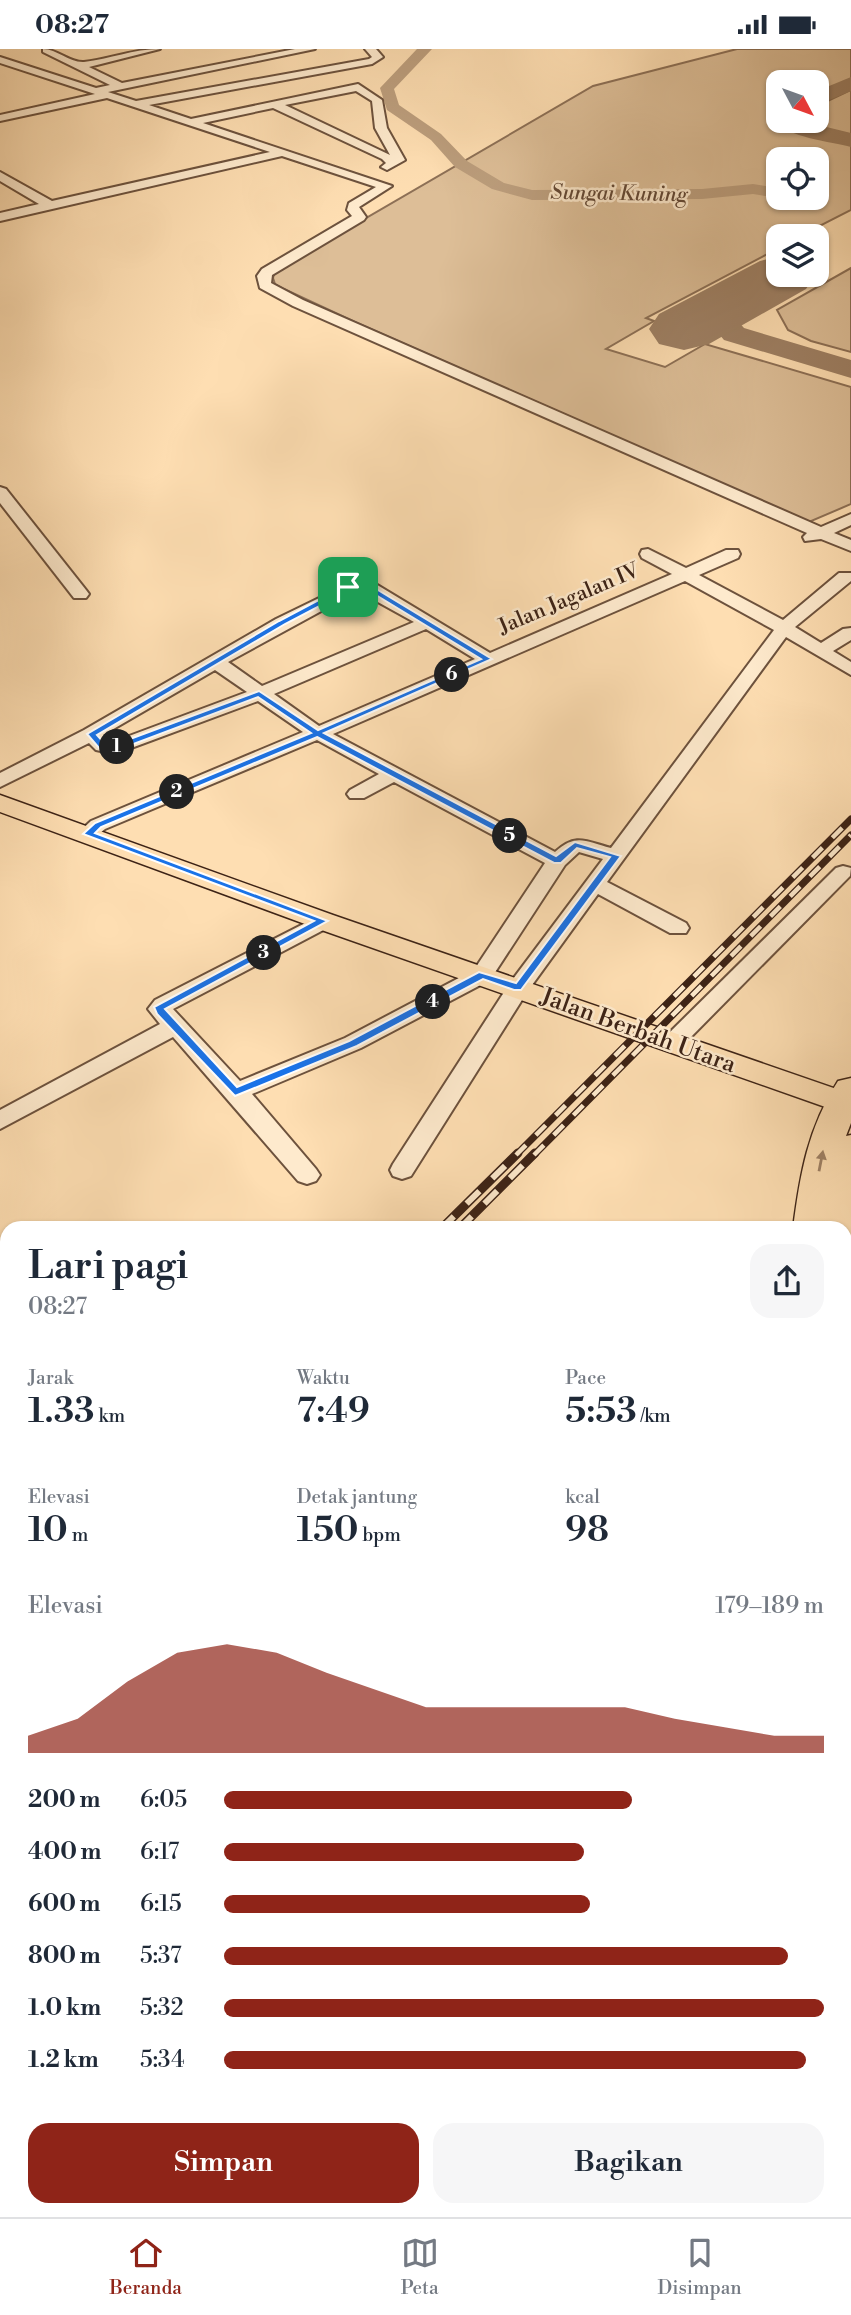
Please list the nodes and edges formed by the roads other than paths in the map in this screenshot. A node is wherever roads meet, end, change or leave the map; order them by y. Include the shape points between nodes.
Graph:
1 (92, 49) edge
2 (155, 49) edge
3 (267, 49) edge
4 (310, 49) edge
5 (370, 49) edge
6 (49, 50) edge
7 (282, 54) junction
8 (113, 58) junction
9 (3, 63) edge
10 (78, 66) junction
11 (311, 71) junction
12 (282, 76) junction
13 (126, 85) junction
14 (233, 85) junction
15 (91, 92) junction
16 (316, 95) junction
17 (110, 97) junction
18 (133, 104) junction
19 (273, 104) junction
20 (219, 115) junction
21 (253, 115) dead end
22 (0, 118) edge
23 (189, 122) junction
24 (337, 132) junction
25 (310, 139) dead end
26 (297, 142) dead end
27 (275, 151) junction
28 (393, 164) junction
29 (0, 176) edge
30 (356, 177) junction
31 (51, 206) junction
32 (0, 217) edge
33 (0, 492) edge
34 (851, 519) edge
35 (815, 535) junction
36 (851, 546) edge
37 (648, 554) dead end
38 (732, 554) dead end
39 (851, 555) edge
40 (684, 574) junction
41 (845, 577) dead end
42 (79, 594) dead end
43 (426, 623) junction
44 (784, 628) junction
45 (849, 633) edge
46 (822, 650) junction
47 (488, 659) junction
48 (217, 663) junction
49 (851, 670) edge
50 (259, 694) junction
51 (317, 733) junction
52 (91, 734) junction
53 (393, 774) junction
54 (0, 782) edge
55 (356, 794) dead end
56 (0, 803) edge
57 (88, 834) junction
58 (616, 856) junction
59 (557, 861) junction
60 (844, 872) dead end
61 (595, 884) junction
62 (323, 921) junction
63 (678, 928) dead end
64 (482, 975) junction
65 (518, 988) junction
66 (176, 1025) junction
67 (672, 1043) junction
68 (235, 1092) junction
69 (847, 1096) edge
70 (0, 1121) edge
71 (851, 1148) edge
72 (402, 1170) dead end
73 (307, 1175) dead end
74 (813, 1221) edge
75 (842, 1221) edge

1 - 8 street
2 - 8 street
3 - 7 street
4 - 7 street
5 - 11 street via 378,57 372,61
6 - 9 street
6 - 10 street
7 - 11 street
7 - 13 street
8 - 10 street
9 - 15 street
10 - 13 street
11 - 12 street
12 - 14 street
12 - 16 street
13 - 15 street
13 - 17 street via 141,93
14 - 18 street
14 - 19 street
15 - 17 street
16 - 19 street
16 - 28 street via 357,87 373,96 381,128 399,160
17 - 18 street
17 - 22 street
18 - 23 street
19 - 20 street
19 - 24 street
20 - 21 street via 235,120
20 - 23 street
23 - 27 street
24 - 25 street
24 - 28 street
26 - 27 street
27 - 30 street
27 - 31 street
28 - 30 street
29 - 31 street
30 - 35 street via 387,187 353,206 358,215 261,267 253,277 255,286 277,301
31 - 32 street
33 - 42 street
34 - 35 street
35 - 36 street
35 - 39 street
37 - 40 street
38 - 40 street, Jalan Jagalan IV
40 - 44 street
40 - 47 street, Jalan Jagalan IV
41 - 44 street
43 - 47 street
43 - 48 street via 368,587 356,585
43 - 50 street
44 - 46 street
44 - 58 street
45 - 46 street
46 - 49 street
47 - 51 street, Jalan Jagalan IV
48 - 50 street
48 - 52 street
50 - 51 street
50 - 52 street via 115,748 103,746
51 - 53 street
51 - 57 street, Jalan Jagalan IV via 98,825
52 - 54 street
53 - 55 street
53 - 59 street
56 - 57 main road, Jalan Berbah Utara
57 - 62 main road, Jalan Berbah Utara
58 - 59 street via 575,845
58 - 61 street
59 - 64 street
60 - 67 street
61 - 63 street
61 - 65 street
62 - 64 main road, Jalan Berbah Utara
62 - 66 street via 163,1005 160,1012
64 - 65 main road, Jalan Berbah Utara
64 - 68 street via 353,1043
65 - 67 main road, Jalan Berbah Utara
65 - 72 street
66 - 68 street
66 - 70 street
67 - 69 main road, Jalan Berbah Utara
68 - 73 street
74 -> 69 highway via 822,1153
71 - 75 highway

